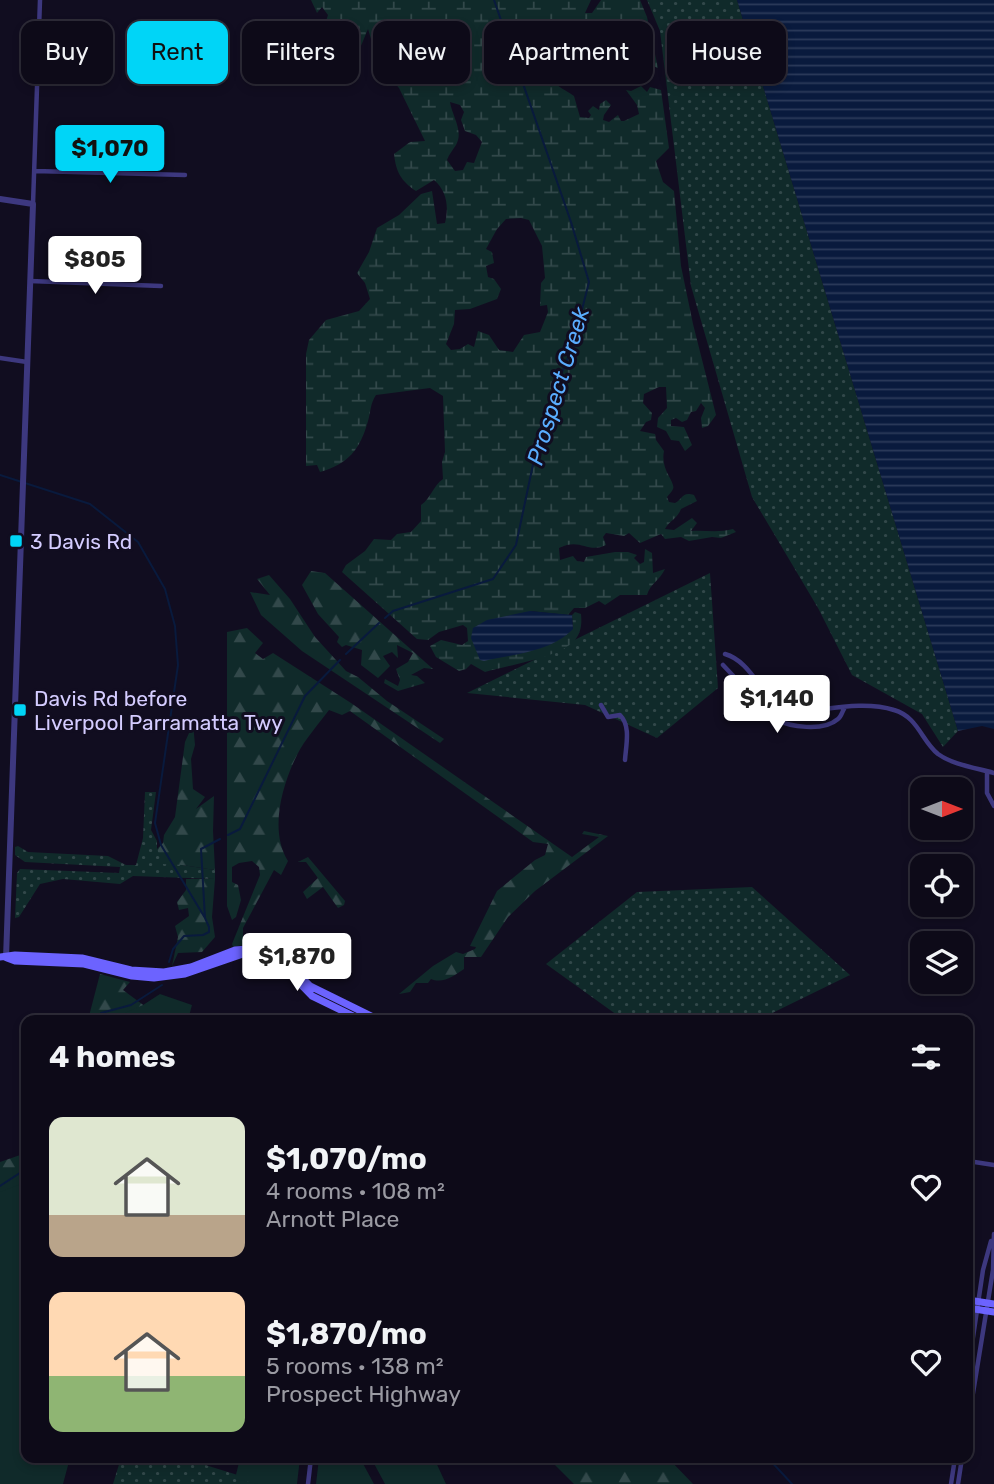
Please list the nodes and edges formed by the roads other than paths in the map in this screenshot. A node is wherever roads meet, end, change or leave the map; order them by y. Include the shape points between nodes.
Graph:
1 (40, 0) edge
2 (34, 171) junction
3 (185, 175) dead end
4 (0, 199) edge
5 (33, 204) junction
6 (30, 281) junction
7 (161, 286) dead end
8 (0, 358) edge
9 (27, 362) junction
10 (725, 654) dead end
11 (723, 665) dead end
12 (601, 705) dead end
13 (844, 709) junction
14 (625, 760) dead end
15 (987, 771) junction
16 (994, 773) edge
17 (994, 806) edge
18 (3, 957) edge
19 (219, 959) junction
20 (351, 1015) edge
21 (369, 1015) edge
22 (973, 1162) edge
23 (994, 1165) edge
24 (994, 1232) edge
25 (973, 1302) edge
26 (978, 1305) junction
27 (973, 1306) edge
28 (991, 1307) edge
29 (973, 1338) edge
30 (973, 1394) edge
31 (310, 1463) edge
32 (954, 1463) edge
33 (961, 1463) edge
34 (308, 1484) edge
35 (951, 1484) edge
36 (958, 1484) edge

1 - 2 street
2 - 3 street
2 - 5 street
4 - 5 street
5 - 6 street
6 - 7 street
6 - 9 street
8 - 9 street
9 - 18 street
10 - 13 street via 736,657 784,709
11 - 13 street via 783,723 819,726 838,720
12 - 14 street via 608,717 624,718
13 - 15 street via 873,706 897,711 919,727 936,752
15 - 16 street
15 - 17 street via 987,793
18 - 19 main road via 84,964 154,978
19 - 20 main road via 268,956 312,996
19 - 21 main road via 248,948 272,952 310,986
22 - 23 street
24 - 26 street
24 - 28 street
25 - 26 main road
26 - 27 main road
26 - 28 main road
26 - 29 street
28 - 30 street
31 - 34 street
32 - 35 street
33 - 36 street

